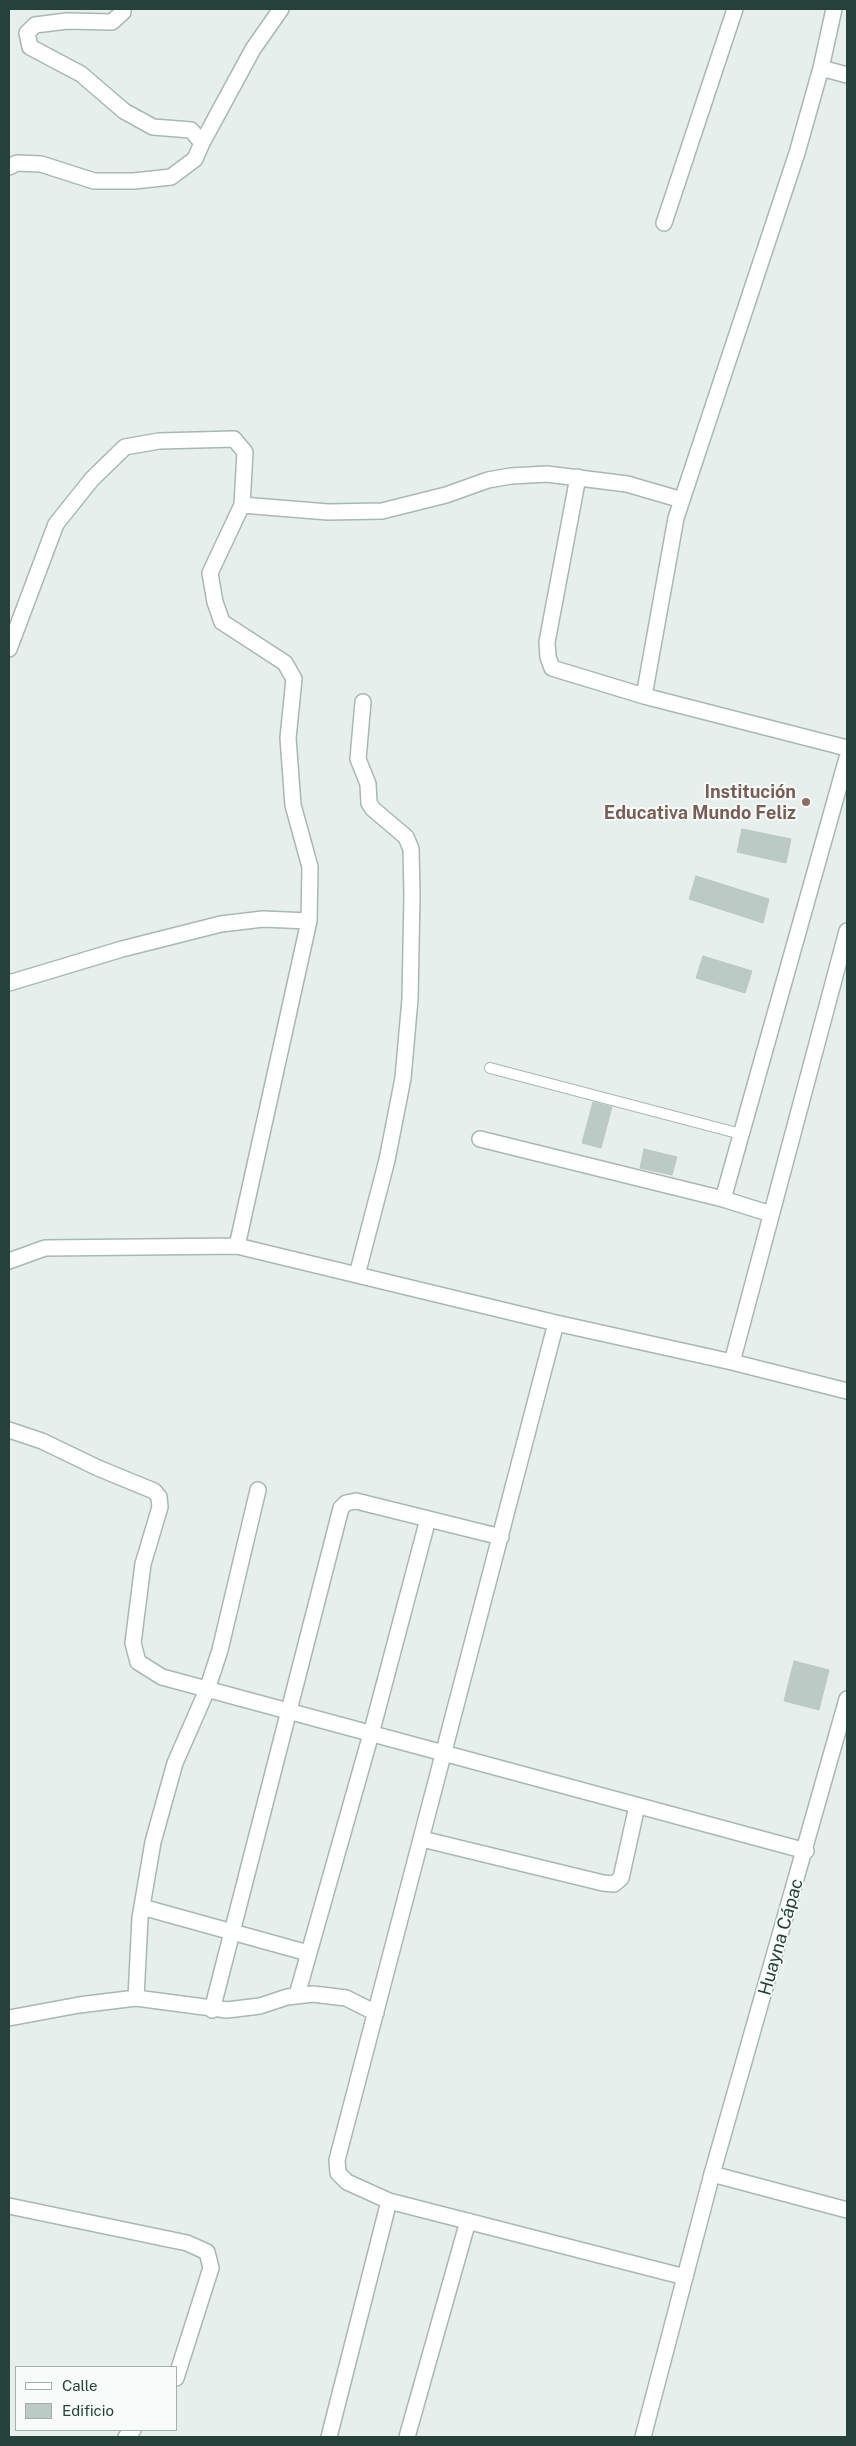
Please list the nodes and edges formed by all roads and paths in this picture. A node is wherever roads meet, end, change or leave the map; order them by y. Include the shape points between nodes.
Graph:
1 (123, 9) edge
2 (281, 9) edge
3 (735, 9) edge
4 (834, 9) edge
5 (821, 68) junction
6 (847, 75) edge
7 (202, 143) junction
8 (9, 167) edge
9 (664, 223) dead end
10 (578, 477) junction
11 (682, 500) junction
12 (242, 505) junction
13 (9, 649) edge
14 (644, 696) junction
15 (363, 702) dead end
16 (847, 748) edge
17 (847, 758) edge
18 (309, 921) junction
19 (847, 930) edge
20 (9, 983) edge
21 (490, 1068) dead end
22 (741, 1134) junction
23 (480, 1139) dead end
24 (723, 1199) junction
25 (771, 1214) junction
26 (237, 1246) junction
27 (9, 1261) edge
28 (357, 1275) junction
29 (556, 1323) junction
30 (732, 1362) junction
31 (847, 1392) edge
32 (9, 1430) edge
33 (258, 1490) dead end
34 (428, 1519) junction
35 (501, 1537) junction
36 (207, 1690) junction
37 (847, 1699) edge
38 (290, 1712) junction
39 (844, 1726) edge
40 (371, 1734) junction
41 (444, 1755) junction
42 (637, 1806) junction
43 (422, 1839) junction
44 (806, 1851) junction
45 (142, 1907) junction
46 (233, 1932) junction
47 (308, 1953) junction
48 (297, 1995) junction
49 (136, 1998) junction
50 (212, 2010) junction
51 (376, 2013) junction
52 (9, 2018) edge
53 (712, 2174) junction
54 (390, 2201) junction
55 (9, 2206) edge
56 (847, 2210) edge
57 (468, 2221) junction
58 (685, 2277) junction
59 (178, 2372) edge
60 (329, 2437) edge
61 (407, 2437) edge
62 (643, 2437) edge

1 - 7 street via 124,12 112,22 67,21 36,25 27,33 30,47 81,74 124,110 153,127 191,130
2 - 7 street via 253,50
3 - 9 street
4 - 5 street
5 - 6 street
5 - 11 street via 797,153
7 - 8 street via 195,159 171,177 94,181 41,164 17,163
10 - 11 street via 627,484
10 - 12 street via 546,474 511,476 382,511 328,512
10 - 14 street via 547,642 548,657 552,668
11 - 14 street
12 - 13 street via 246,452 234,439 159,441 125,447 92,480 56,524
12 - 18 street via 210,573 214,602 222,622 285,663 294,680 288,738 293,805 310,867
14 - 16 street
15 - 28 street via 358,758 368,784 369,803 406,837 411,849 411,932 410,999 403,1078 387,1160
17 - 22 street
18 - 20 street via 264,919 221,924
18 - 26 street
19 - 25 street
21 - 22 lane
22 - 24 street
23 - 24 street
24 - 25 street
25 - 30 street
26 - 27 street via 45,1248
26 - 28 street
28 - 29 street
29 - 30 street
29 - 35 street
30 - 31 street
32 - 36 street via 42,1441 154,1491 159,1497 160,1507 143,1564 133,1643 138,1662 162,1677
33 - 36 street via 220,1650
34 - 35 street
34 - 38 street via 356,1501 341,1508
34 - 40 street
35 - 41 street
36 - 38 street
36 - 45 street via 163,1802
37 - 39 street, Huayna Cápac
38 - 40 street
38 - 46 street
39 - 44 street, Huayna Cápac
40 - 41 street
40 - 47 street
41 - 42 street
41 - 43 street
42 - 43 street via 621,1878 614,1884
42 - 44 street
43 - 51 street
44 - 53 street, Huayna Cápac
45 - 46 street
45 - 49 street
46 - 47 street
46 - 50 street
47 - 48 street
48 - 50 street via 242,2009
48 - 51 street via 346,1998
49 - 50 street
49 - 52 street
51 - 54 street via 337,2160 338,2173 347,2182
53 - 56 street
53 - 58 street, Huayna Cápac
54 - 57 street
54 - 60 street
55 - 59 street via 187,2243 207,2252 211,2268
57 - 58 street
57 - 61 street
58 - 62 street, Huayna Cápac

